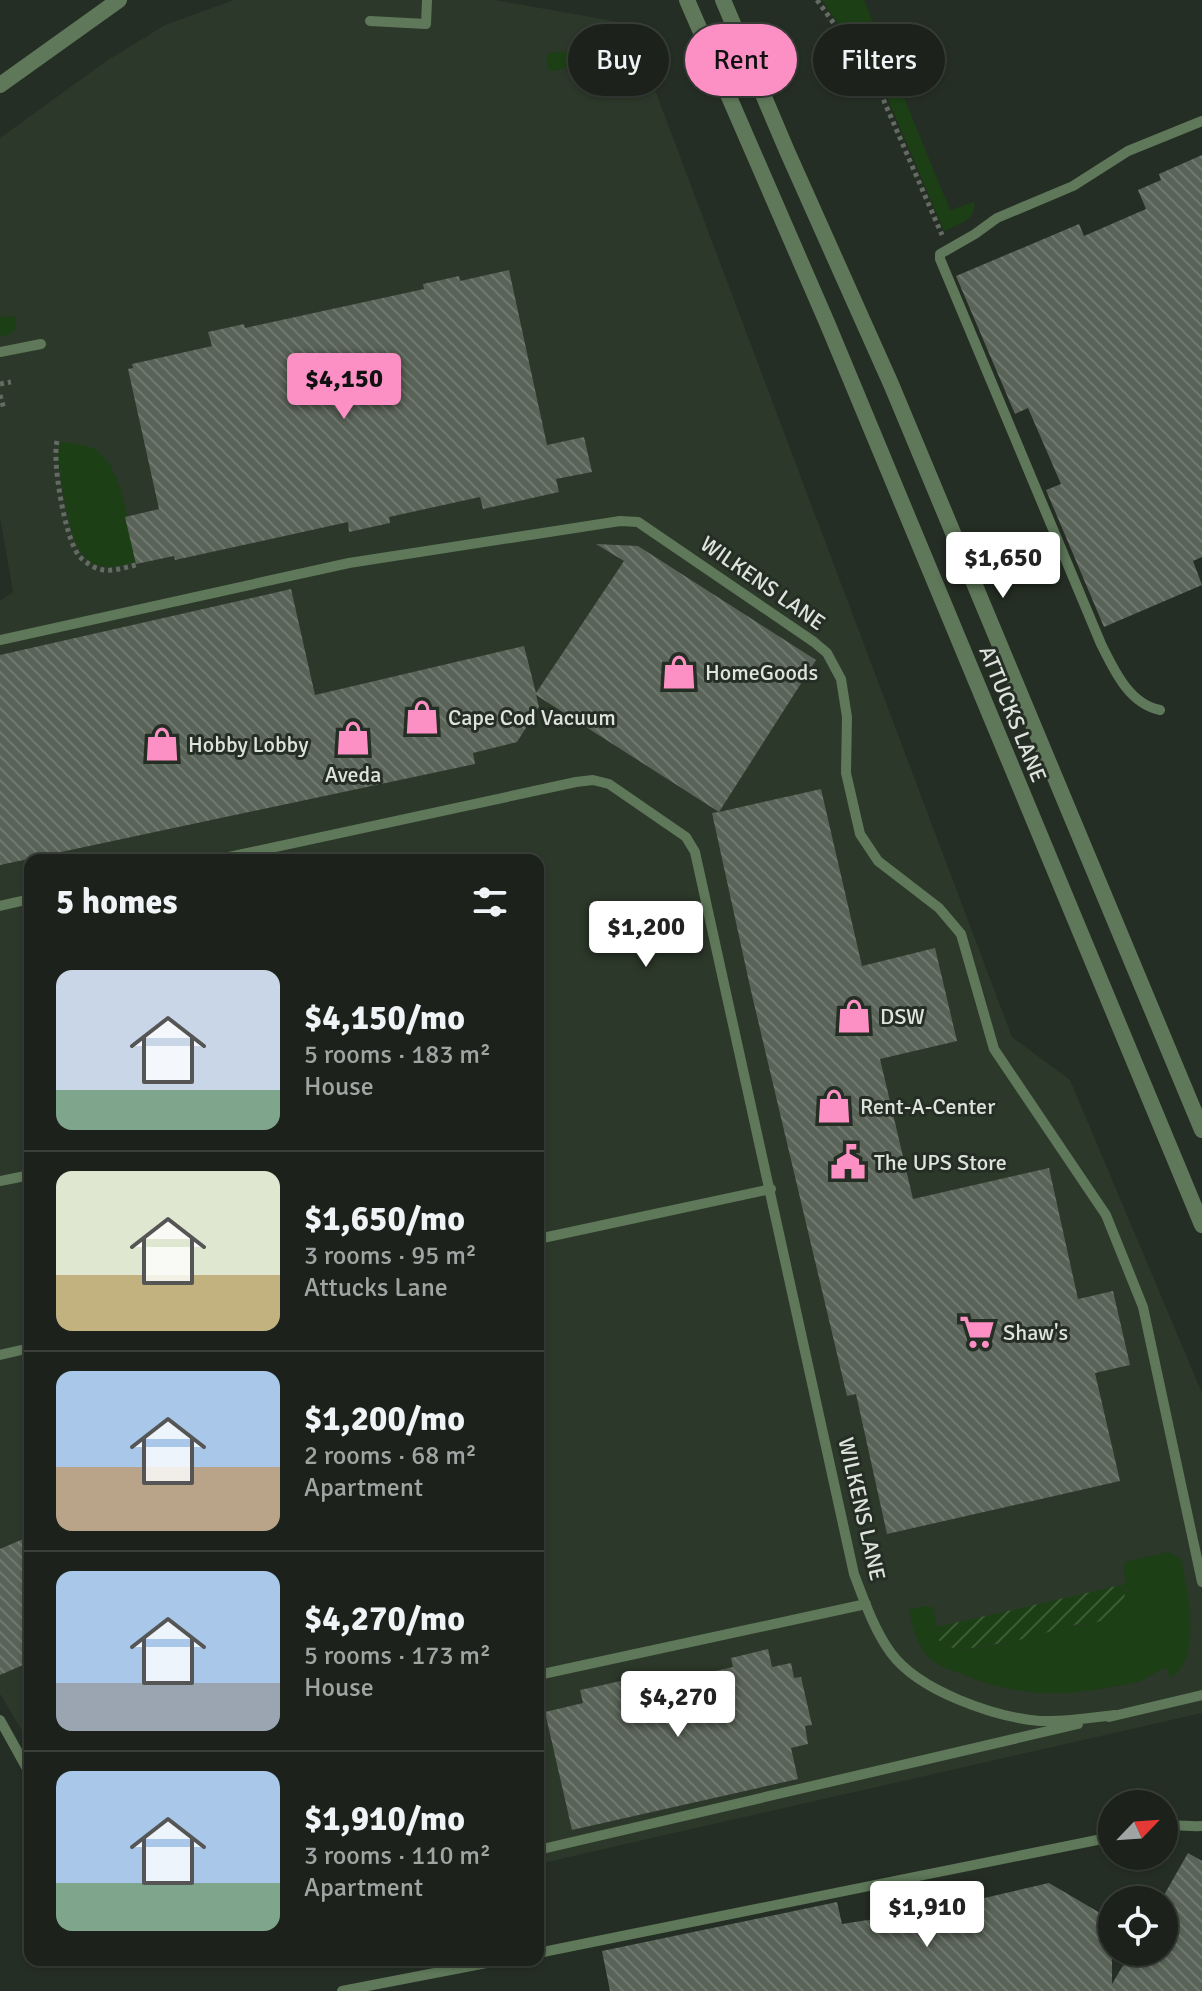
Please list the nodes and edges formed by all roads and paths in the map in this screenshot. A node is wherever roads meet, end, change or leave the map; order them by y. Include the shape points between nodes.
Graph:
1 (119, 0) edge
2 (427, 0) edge
3 (687, 0) edge
4 (723, 0) edge
5 (817, 0) edge
6 (370, 21) dead end
7 (0, 85) edge
8 (1202, 121) edge
9 (948, 249) junction
10 (41, 344) dead end
11 (0, 352) edge
12 (11, 382) dead end
13 (0, 384) edge
14 (0, 395) edge
15 (4, 409) dead end
16 (57, 441) dead end
17 (136, 565) dead end
18 (0, 640) edge
19 (1160, 710) dead end
20 (243, 854) edge
21 (24, 900) edge
22 (0, 906) edge
23 (1202, 1130) edge
24 (24, 1176) edge
25 (0, 1181) edge
26 (771, 1189) junction
27 (1202, 1225) edge
28 (544, 1238) edge
29 (24, 1349) edge
30 (0, 1355) edge
31 (1202, 1582) edge
32 (866, 1604) junction
33 (544, 1674) edge
34 (1202, 1695) edge
35 (1115, 1715) junction
36 (0, 1720) edge
37 (24, 1763) edge
38 (1178, 1824) edge
39 (1202, 1826) edge
40 (1098, 1840) edge
41 (544, 1849) edge
42 (544, 1952) edge
43 (471, 1966) edge
44 (342, 1991) edge

1 - 7 street
2 - 6 lane via 426,24
3 - 27 street, ATTUCKS LANE via 863,408
4 - 23 street, ATTUCKS LANE via 891,384
5 - 9 path via 881,94
8 - 9 lane via 1128,151 1073,186 989,221
9 - 19 lane via 940,259 1101,644 1129,690 1140,702
10 - 11 lane
12 - 13 path
14 - 15 path
16 - 17 path via 57,478 80,556 107,571
18 - 31 lane, WILKENS LANE via 349,563 620,521 638,522 814,642 827,653 841,679 846,773 860,834 878,861 939,908 961,934 994,1049 1106,1215 1143,1307
20 - 26 lane, WILKENS LANE via 576,782 609,784 686,837 695,852
21 - 22 lane
24 - 25 lane
26 - 28 lane
26 - 32 lane, WILKENS LANE via 851,1560
29 - 30 lane
32 - 33 lane, WILKENS LANE
32 - 35 lane via 889,1651 929,1687 1038,1721
34 - 35 lane
35 - 41 lane
36 - 37 lane
38 - 39 lane
40 - 42 lane
43 - 44 lane

